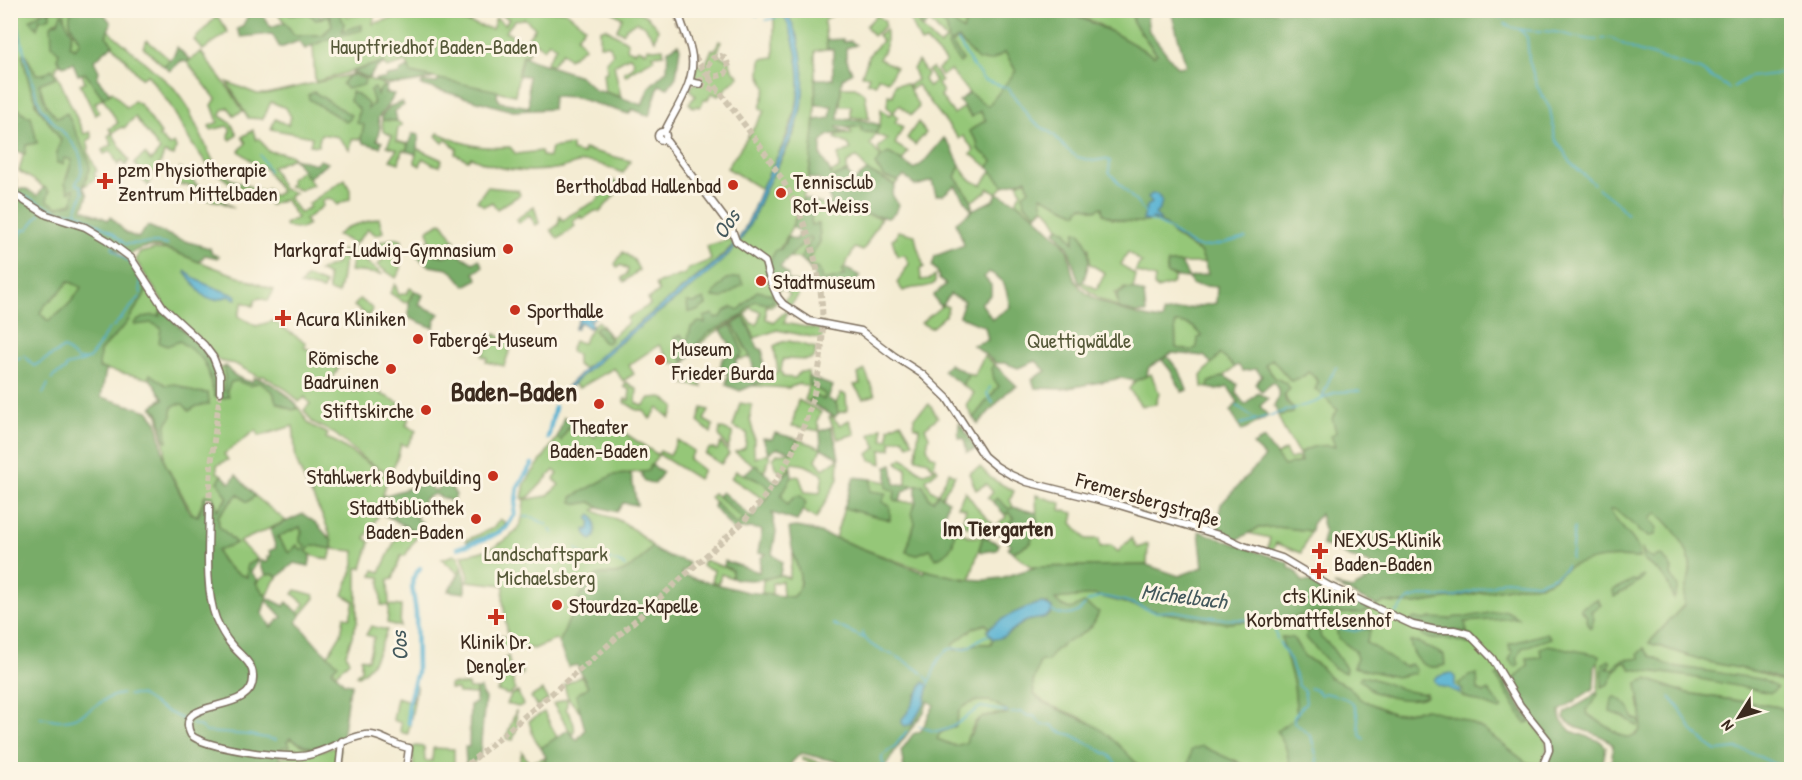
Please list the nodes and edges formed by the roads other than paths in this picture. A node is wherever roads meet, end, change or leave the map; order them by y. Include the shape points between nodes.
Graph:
1 (678, 10) edge
2 (690, 81) junction
3 (699, 82) tunnel mouth
4 (10, 192) edge
5 (220, 392) tunnel mouth
6 (209, 506) tunnel mouth
7 (342, 741) junction
8 (339, 770) edge
9 (406, 770) edge
10 (1541, 770) edge

1 - 2 main road via 691,52
2 - 3 main road
2 - 10 main road, Fremersbergstraße via 664,136 731,227 737,242 765,262 778,298 796,314 814,322 861,331 922,374 947,398 984,456 1011,475 1222,536 1282,558 1329,586 1410,624 1469,634 1491,658 1520,705 1548,740 1549,750
4 - 5 main road via 47,215 85,227 131,258 170,315 213,357 220,375
6 - 7 main road via 213,609 225,636 249,663 253,681 246,695 190,716 188,730 195,738 234,748 295,757 314,754
7 - 8 main road
7 - 9 main road via 366,735 409,748

